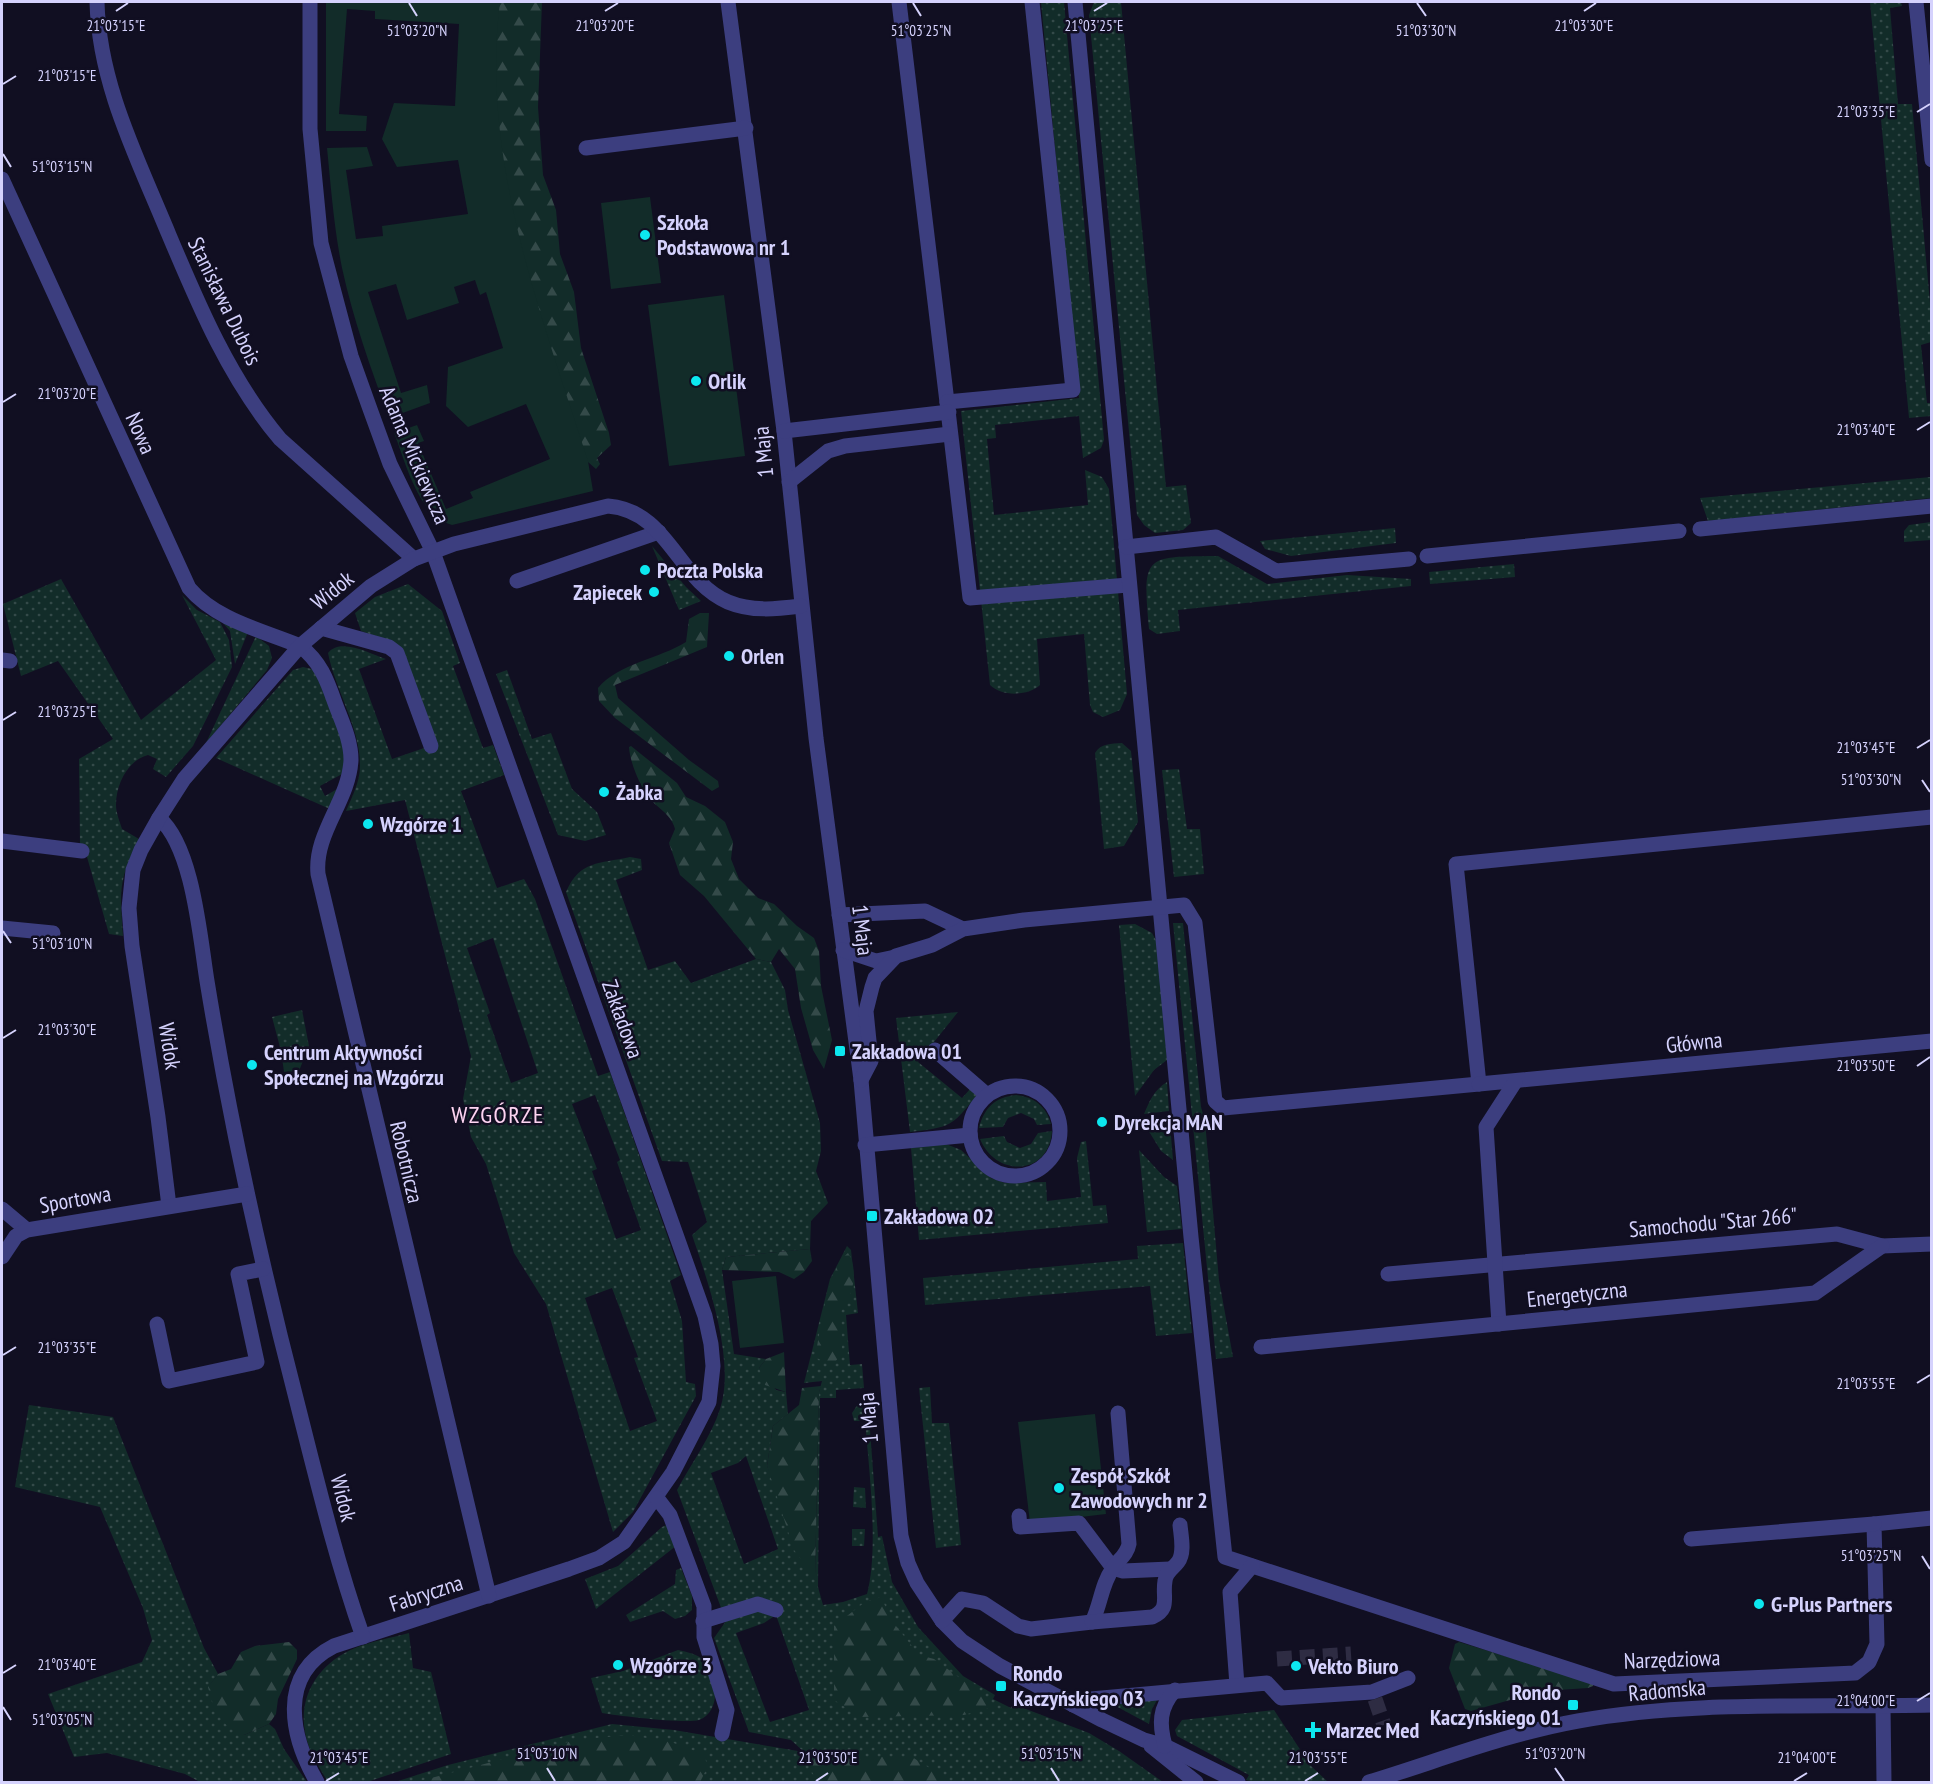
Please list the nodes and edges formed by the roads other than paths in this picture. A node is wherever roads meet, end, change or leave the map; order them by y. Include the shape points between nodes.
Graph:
1 (97, 2) edge
2 (310, 2) edge
3 (728, 2) edge
4 (898, 2) edge
5 (1032, 2) edge
6 (1075, 2) edge
7 (1916, 2) edge
8 (746, 128) junction
9 (586, 148) dead end
10 (1932, 160) edge
11 (2, 179) edge
12 (948, 407) junction
13 (784, 431) junction
14 (950, 434) junction
15 (789, 482) junction
16 (1932, 506) edge
17 (1700, 529) dead end
18 (1679, 531) dead end
19 (659, 532) junction
20 (1126, 547) junction
21 (433, 552) junction
22 (1427, 556) dead end
23 (414, 559) junction
24 (1409, 559) dead end
25 (517, 581) dead end
26 (1128, 585) junction
27 (801, 606) junction
28 (321, 628) junction
29 (300, 646) junction
30 (430, 746) dead end
31 (1932, 817) edge
32 (159, 818) junction
33 (2, 842) edge
34 (82, 851) dead end
35 (1159, 906) junction
36 (838, 915) junction
37 (2, 928) edge
38 (963, 928) junction
39 (53, 933) dead end
40 (843, 950) junction
41 (896, 956) junction
42 (1932, 1041) edge
43 (935, 1050) dead end
44 (861, 1080) junction
45 (1515, 1082) junction
46 (1484, 1084) junction
47 (987, 1095) junction
48 (970, 1135) junction
49 (865, 1144) junction
50 (247, 1194) junction
51 (169, 1206) junction
52 (2, 1209) edge
53 (27, 1230) junction
54 (1932, 1244) edge
55 (1882, 1246) junction
56 (2, 1257) edge
57 (1497, 1263) junction
58 (263, 1269) junction
59 (1388, 1274) dead end
60 (157, 1324) dead end
61 (1499, 1324) junction
62 (1261, 1347) dead end
63 (285, 1356) junction
64 (258, 1362) junction
65 (1118, 1413) dead end
66 (657, 1498) junction
67 (1019, 1516) dead end
68 (1932, 1518) edge
69 (1874, 1524) junction
70 (1180, 1525) dead end
71 (1691, 1539) dead end
72 (1252, 1566) junction
73 (1113, 1568) junction
74 (1170, 1569) junction
75 (489, 1596) junction
76 (776, 1610) dead end
77 (942, 1621) junction
78 (703, 1622) junction
79 (1092, 1622) junction
80 (363, 1637) junction
81 (1408, 1678) dead end
82 (1237, 1685) junction
83 (1175, 1690) junction
84 (1073, 1705) junction
85 (1932, 1705) edge
86 (1883, 1706) junction
87 (722, 1734) dead end
88 (1144, 1740) junction
89 (1165, 1746) junction
90 (1414, 1769) junction
91 (317, 1782) edge
92 (1194, 1782) edge
93 (1238, 1782) edge
94 (1369, 1782) edge
95 (1394, 1782) edge
96 (1884, 1782) edge

1 - 23 street, Stanisława Dubois via 101,52 125,131 225,360 280,439
2 - 21 street, Adama Mickiewicza via 310,129 321,243 351,356 370,410 390,464
3 - 8 street, 1 Maja
4 - 12 street
5 - 12 street via 1073,390
6 - 20 street
7 - 10 street
8 - 9 street
8 - 13 street, 1 Maja
11 - 29 street, Nowa via 189,588 219,614
12 - 13 street
12 - 14 street
13 - 15 street, 1 Maja
14 - 15 street via 828,451
14 - 26 street via 970,598
15 - 27 street, 1 Maja
16 - 17 street
18 - 22 street
19 - 21 street, Adama Mickiewicza via 633,510 608,506 470,539
19 - 25 street
19 - 27 street, Adama Mickiewicza via 704,584 729,602 753,609
20 - 24 street via 1216,537 1276,571
20 - 26 street
21 - 23 street, Widok
21 - 66 street, Zakładowa via 705,1316 713,1366 709,1402
23 - 28 street, Widok via 371,586
26 - 35 street
27 - 36 street, 1 Maja
28 - 29 street, Widok
28 - 30 street via 397,653
29 - 32 street, Widok via 184,779
29 - 75 street, Robotnicza via 324,673 349,742 351,761 320,850 318,874
31 - 46 street via 1456,864
32 - 50 street, Widok via 175,840 191,887
32 - 51 street, Widok via 133,870 129,908
33 - 34 street
35 - 38 street
35 - 46 street, Główna via 1184,905 1195,923 1215,1101 1223,1108
35 - 72 street, Narzędziowa via 1225,1557
36 - 38 street via 925,911
36 - 40 street, 1 Maja
37 - 39 street
38 - 41 street via 932,945
40 - 41 street via 876,961
40 - 44 street, 1 Maja
41 - 44 street via 875,978 872,987 866,1011 871,1060
42 - 45 street, Główna
43 - 47 street
44 - 49 street, 1 Maja
45 - 46 street, Główna
45 - 57 street via 1486,1127
47 - 48 street via 972,1117
47 - 48 street via 1015,1085 1044,1096 1060,1122 1061,1138 1055,1153 1046,1166 1032,1174 1001,1175 978,1157
48 - 49 street
49 - 77 street, 1 Maja via 902,1536 917,1583
50 - 51 street
50 - 58 street, Widok
51 - 53 street, Sportowa
52 - 53 street
53 - 56 street, Sportowa via 16,1236
54 - 55 street, Samochodu "Star 266"
55 - 57 street, Samochodu "Star 266" via 1837,1234
55 - 61 street, Energetyczna via 1815,1293
57 - 59 street, Samochodu "Star 266"
57 - 61 street
58 - 63 street, Widok
58 - 64 street via 238,1274
60 - 64 street via 169,1382
61 - 62 street, Energetyczna
63 - 64 street
63 - 80 street, Widok via 338,1566
65 - 73 street via 1129,1544
66 - 75 street, Fabryczna via 633,1533 612,1551
66 - 78 street via 670,1515 685,1552 704,1606
67 - 73 street via 1020,1527 1079,1523
68 - 69 street
69 - 71 street
69 - 72 street, Narzędziowa via 1877,1644 1869,1662 1855,1673 1614,1684
70 - 74 street via 1182,1552
72 - 82 street via 1230,1592
73 - 74 street
73 - 79 street
74 - 79 street via 1164,1582 1165,1605 1160,1614
75 - 80 street, Fabryczna
76 - 78 street via 758,1604
77 - 79 street via 962,1599 983,1603 1018,1626 1031,1629
77 - 84 street, 1 Maja via 962,1641 1000,1666
78 - 87 street via 727,1710
80 - 91 street, Fabryczna via 334,1646 314,1660 295,1695 295,1730
81 - 82 street via 1373,1696 1281,1698 1267,1683
82 - 83 street
83 - 84 street via 1091,1699
83 - 89 street via 1163,1704 1160,1717
84 - 88 street, 1 Maja
85 - 86 street, Radomska
86 - 90 street, Radomska via 1726,1708 1578,1721 1476,1746
86 - 96 street
88 - 89 street, 1 Maja
88 - 92 street, 1 Maja
89 - 93 street, 1 Maja
90 - 94 street, Radomska
90 - 95 street, Radomska

